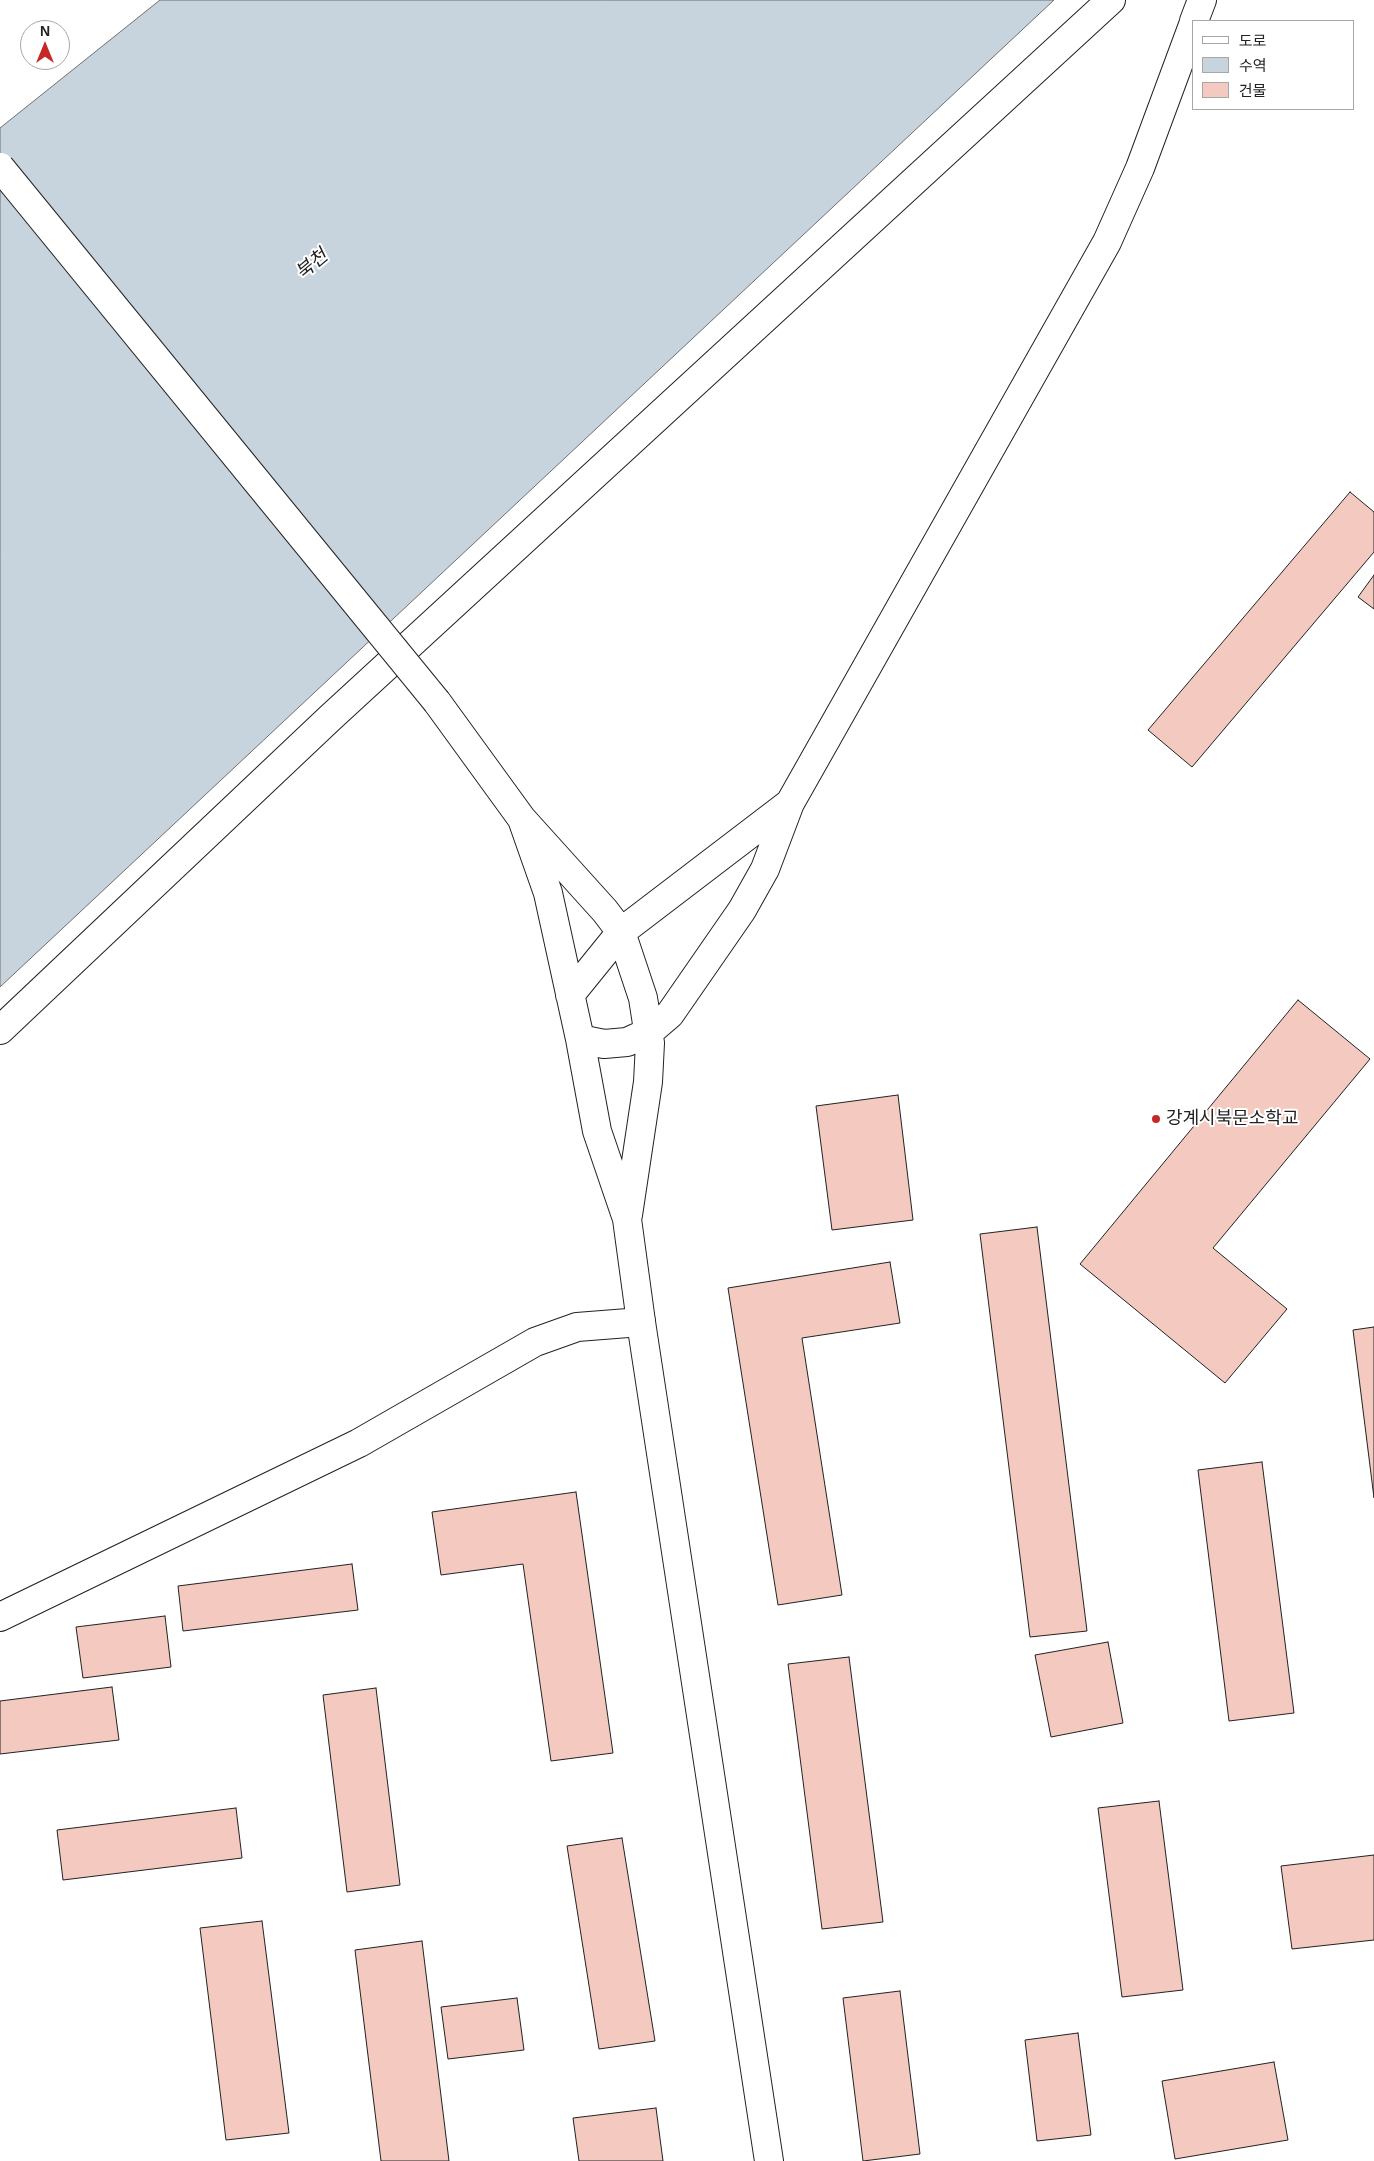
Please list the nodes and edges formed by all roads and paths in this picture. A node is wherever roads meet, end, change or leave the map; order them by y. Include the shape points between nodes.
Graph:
1 (1111, 0) edge
2 (1202, 0) edge
3 (1194, 20) edge
4 (1192, 28) edge
5 (0, 167) edge
6 (790, 803) junction
7 (522, 819) junction
8 (621, 932) junction
9 (570, 995) junction
10 (0, 1030) edge
11 (648, 1032) junction
12 (580, 1039) junction
13 (627, 1219) junction
14 (641, 1322) junction
15 (0, 1617) edge
16 (769, 2161) edge

1 - 10 main road via 337,712
2 - 3 main road
4 - 6 main road via 1140,168 1107,242
5 - 7 main road, bridge via 437,702
6 - 8 main road
6 - 11 main road via 765,869 742,910 670,1014
7 - 8 main road
7 - 9 main road via 548,893
8 - 9 main road
8 - 11 main road via 643,998
9 - 12 main road
11 - 12 main road via 627,1042 604,1044
11 - 13 main road via 648,1082
12 - 13 main road via 597,1131
13 - 14 main road
14 - 15 main road via 578,1327 535,1342 359,1443
14 - 16 main road

